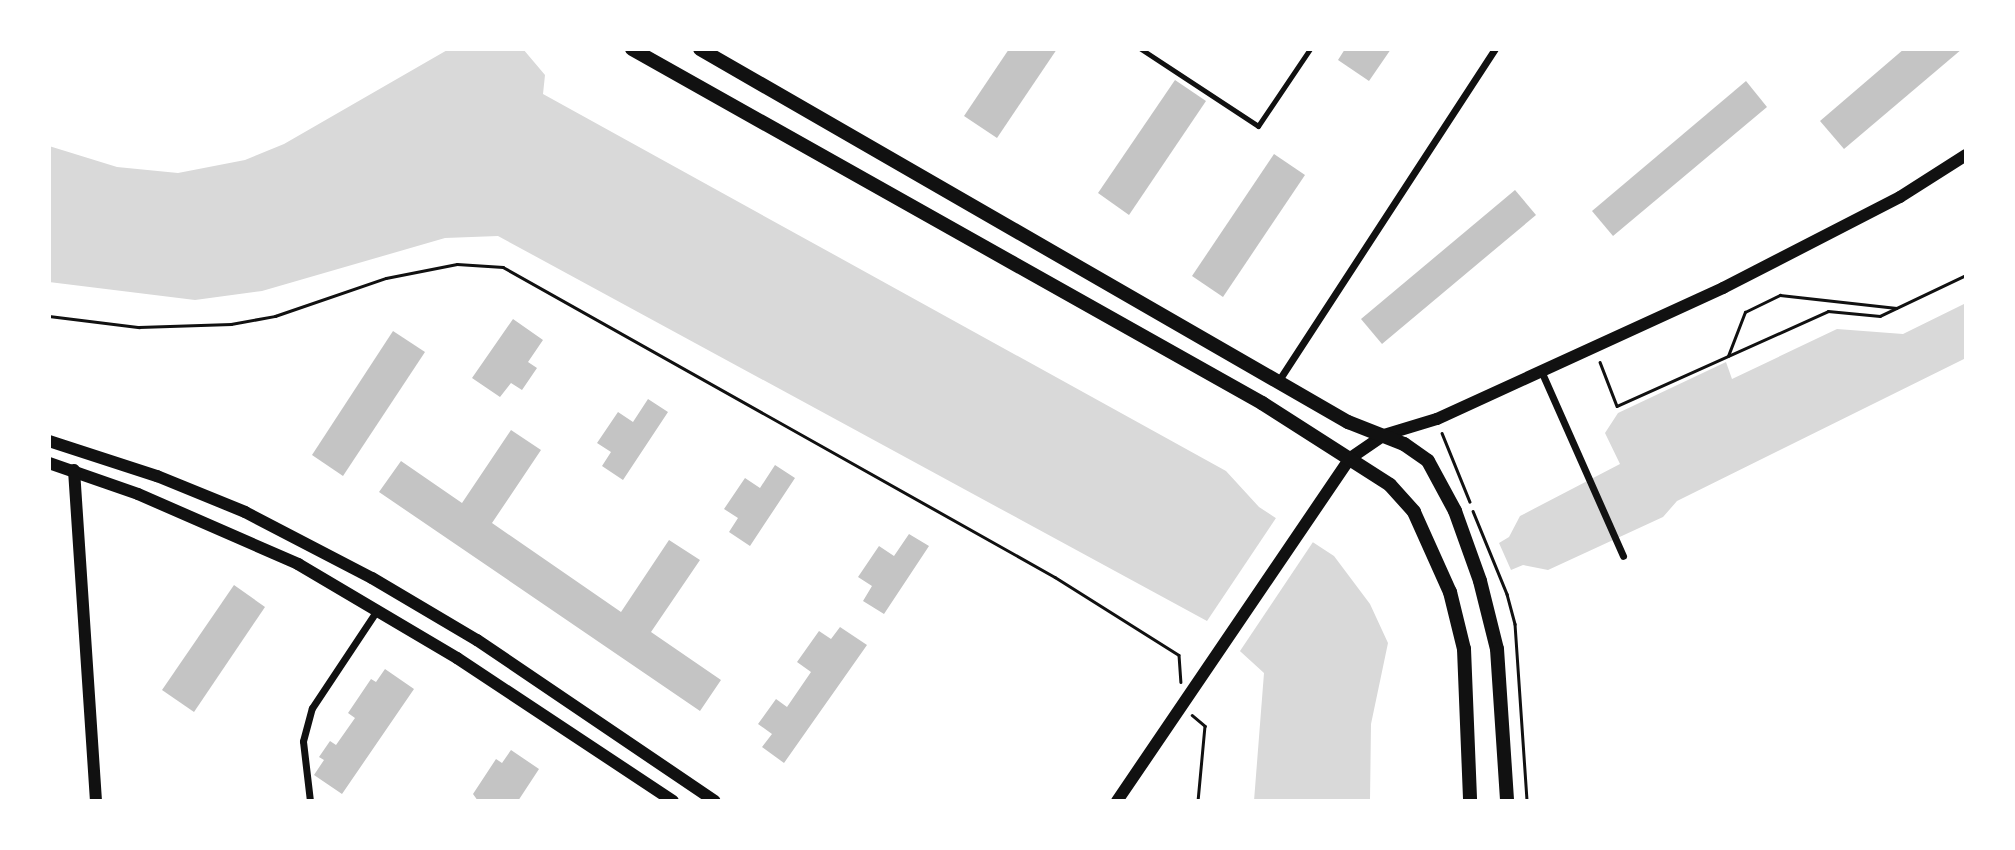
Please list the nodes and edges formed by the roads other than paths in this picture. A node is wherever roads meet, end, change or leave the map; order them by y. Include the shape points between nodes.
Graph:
1 (632, 49) edge
2 (700, 49) edge
3 (1141, 49) edge
4 (1310, 49) edge
5 (1495, 49) edge
6 (1966, 155) edge
7 (1542, 373) junction
8 (1279, 380) junction
9 (1384, 435) junction
10 (49, 441) edge
11 (1349, 459) junction
12 (49, 463) edge
13 (74, 470) junction
14 (1623, 556) dead end
15 (377, 609) junction
16 (96, 801) edge
17 (310, 801) edge
18 (673, 801) edge
19 (715, 801) edge
20 (1117, 801) edge
21 (1470, 801) edge
22 (1507, 801) edge

1 - 11 main road via 1262,403
2 - 8 main road
3 - 4 lane via 1258,126
5 - 8 street
6 - 7 street via 1900,197 1723,288
7 - 9 street via 1437,419
7 - 14 street
8 - 9 main road via 1348,422
9 - 11 street
9 - 22 main road via 1429,461 1455,511 1480,581 1497,649
10 - 19 street via 157,476 244,512 372,578 477,640
11 - 20 street
11 - 21 main road via 1390,485 1414,512 1437,556 1464,649
12 - 13 street
13 - 15 street via 298,564
13 - 16 street
15 - 17 street via 312,708 303,741
15 - 18 street

